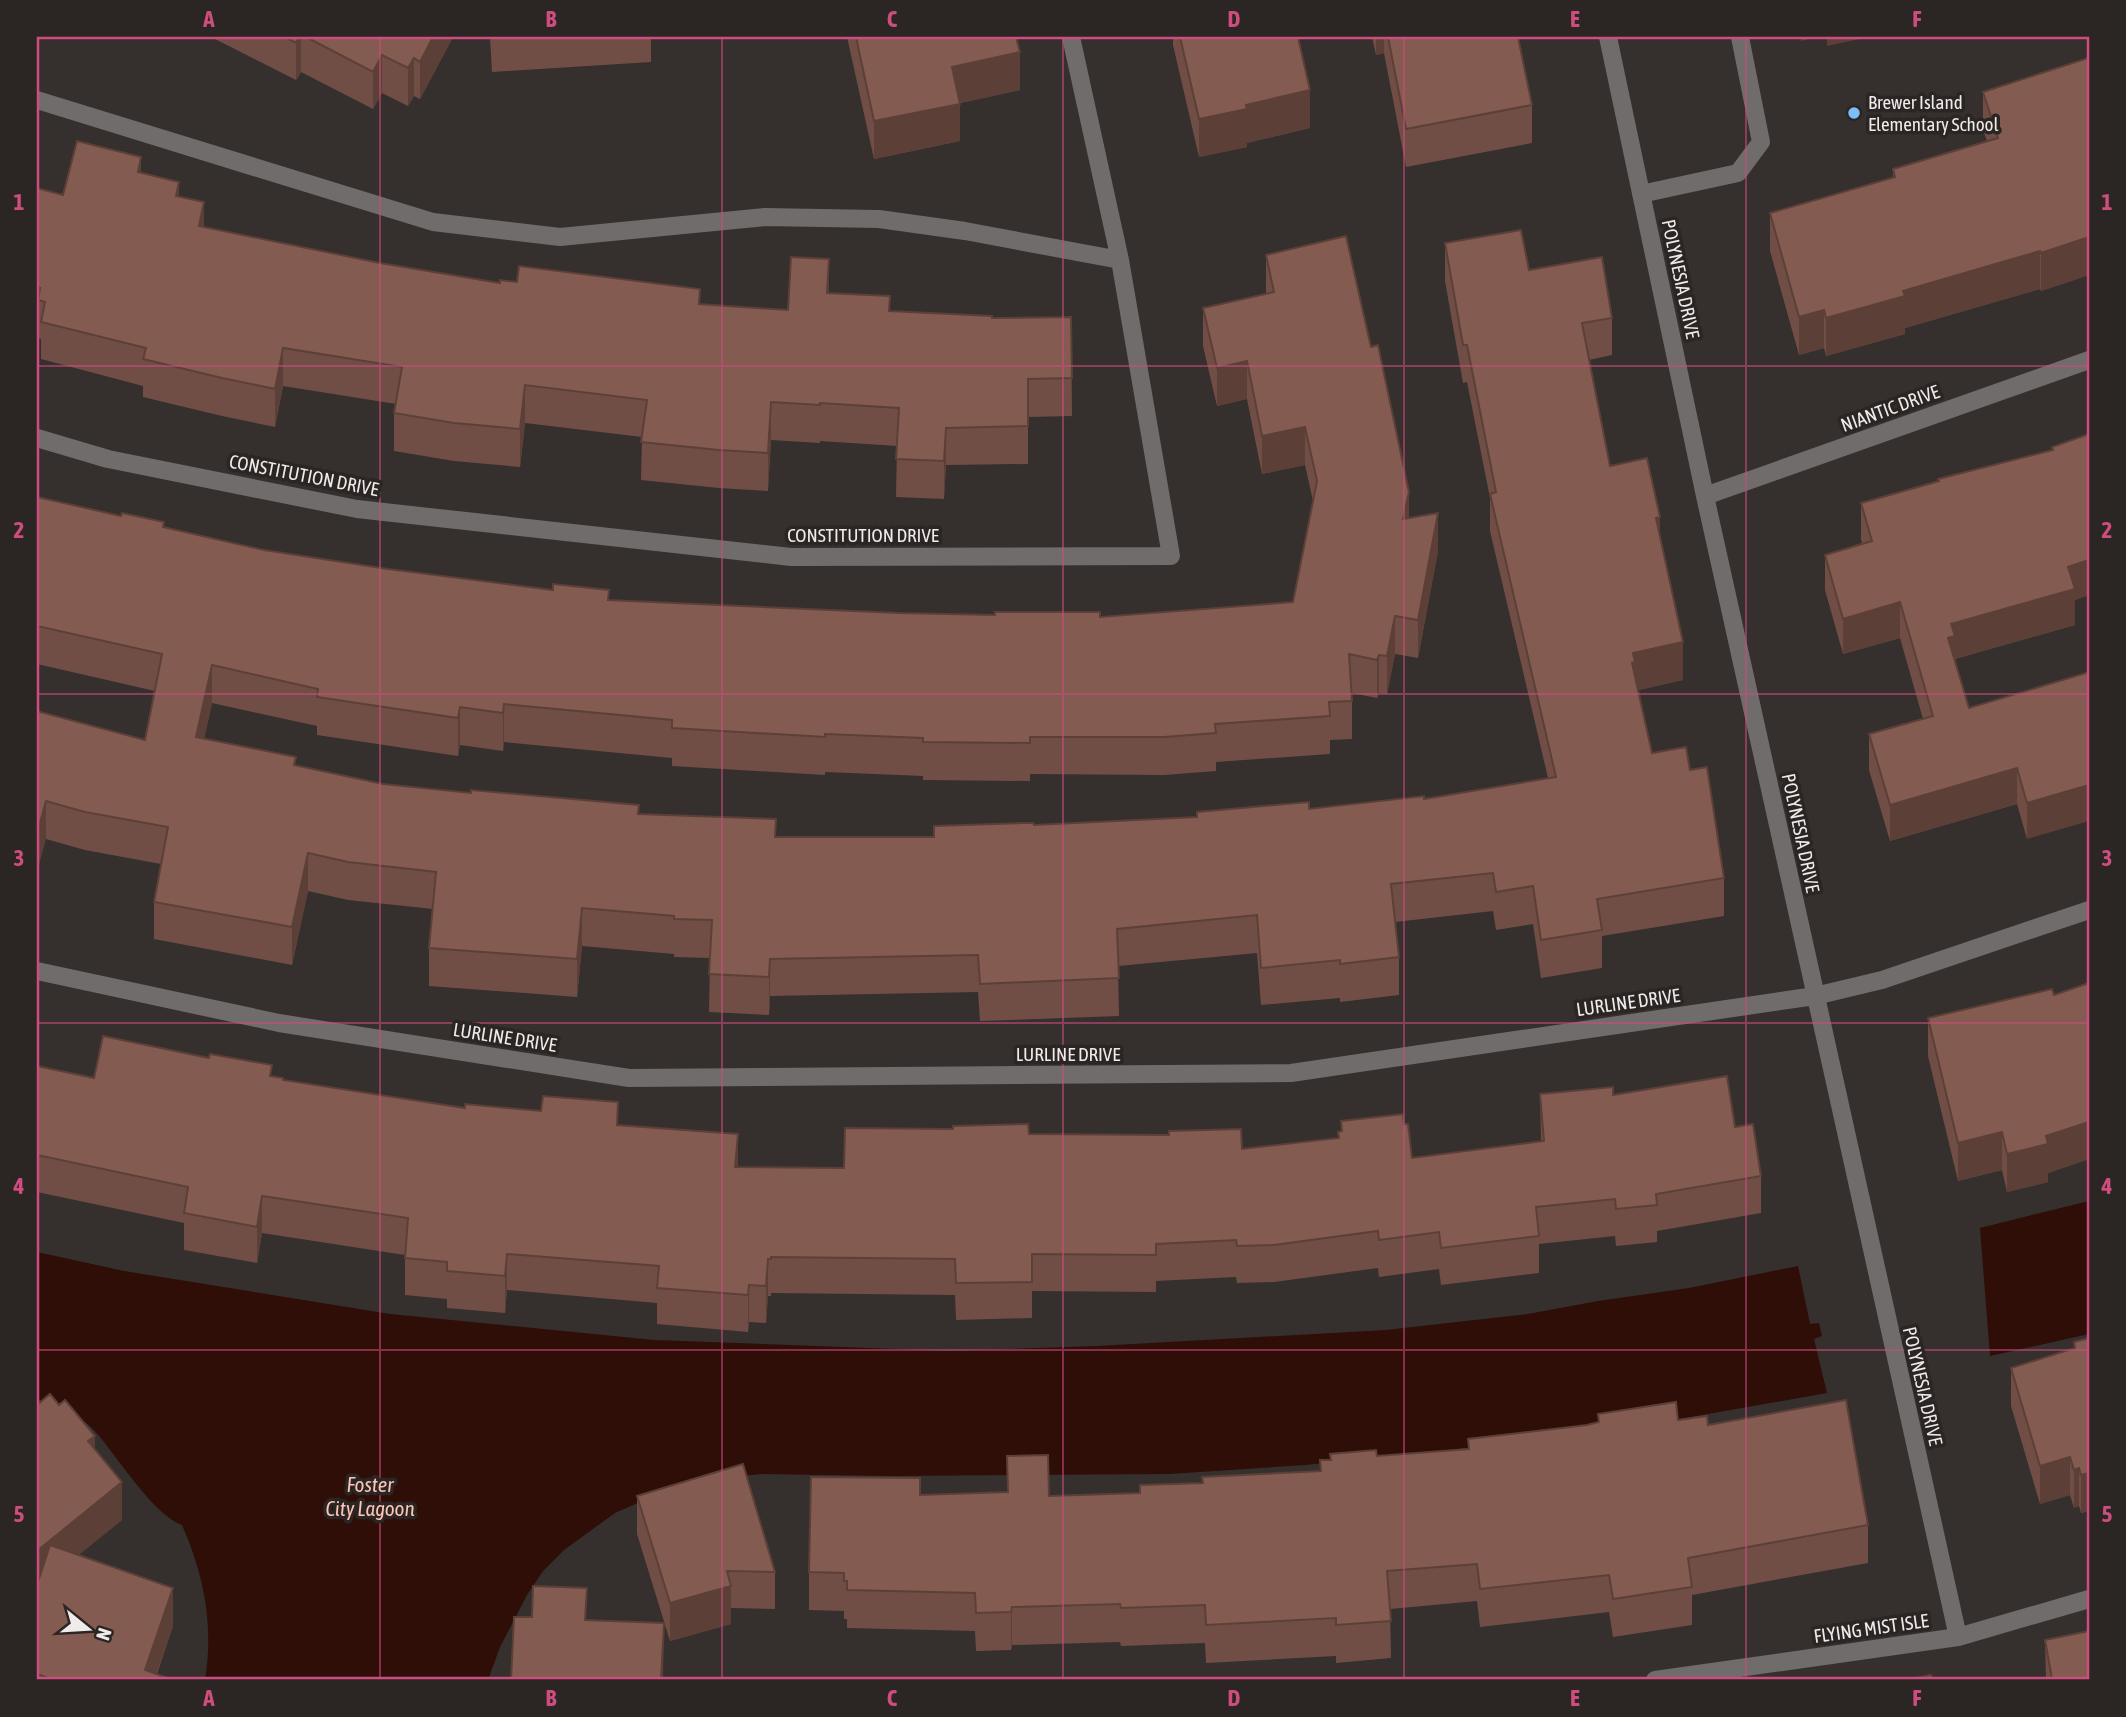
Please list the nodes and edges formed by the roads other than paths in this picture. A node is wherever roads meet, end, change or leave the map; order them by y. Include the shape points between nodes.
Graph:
1 (1071, 37) edge
2 (1608, 37) edge
3 (1740, 37) edge
4 (37, 100) edge
5 (1641, 194) junction
6 (1119, 260) junction
7 (2089, 360) edge
8 (37, 438) edge
9 (1705, 496) junction
10 (2089, 910) edge
11 (37, 971) edge
12 (1815, 996) junction
13 (2089, 1599) edge
14 (1958, 1637) junction
15 (1655, 1680) edge

1 - 6 street, CONSTITUTION DRIVE
2 - 5 street, POLYNESIA DRIVE
3 - 5 street via 1761,142 1738,173
4 - 6 street via 433,222 561,237 765,217 879,219
5 - 9 street, POLYNESIA DRIVE
6 - 8 street, CONSTITUTION DRIVE via 1171,556 777,555 357,509 108,459
7 - 9 street, NIANTIC DRIVE
9 - 12 street, POLYNESIA DRIVE
10 - 12 street, LURLINE DRIVE via 1882,980
11 - 12 street, LURLINE DRIVE via 279,1023 629,1078 1291,1073
12 - 14 street, POLYNESIA DRIVE
13 - 14 street, FLYING MIST ISLE
14 - 15 street, FLYING MIST ISLE

